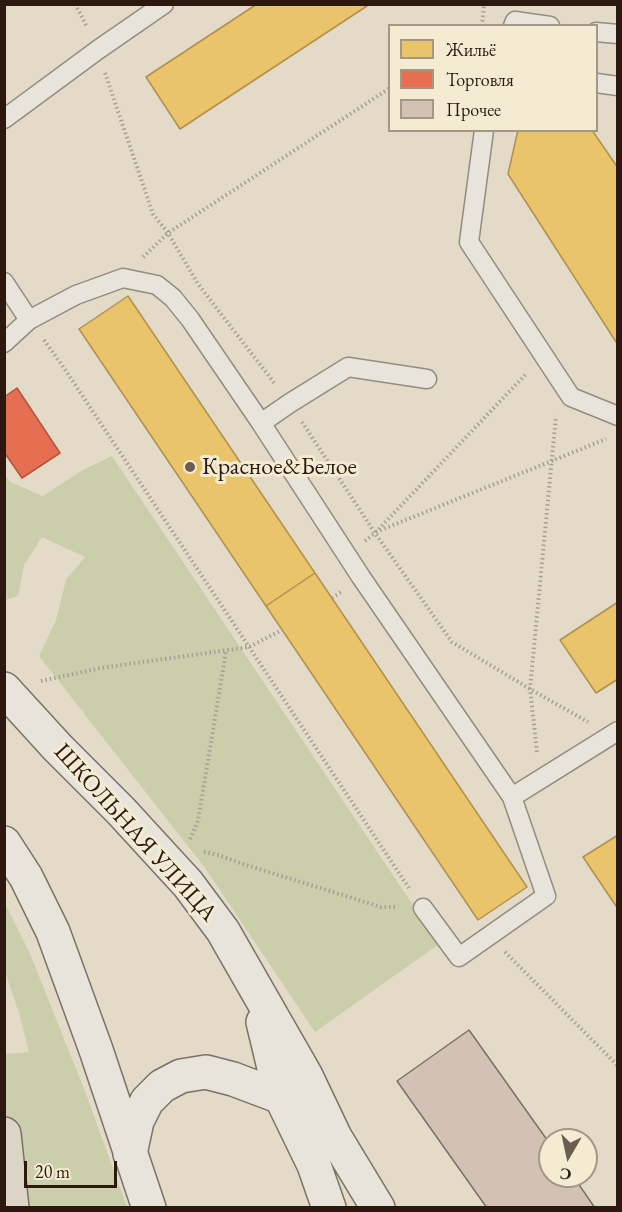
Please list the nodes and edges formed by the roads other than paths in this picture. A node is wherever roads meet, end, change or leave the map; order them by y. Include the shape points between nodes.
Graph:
1 (164, 4) edge
2 (514, 24) edge
3 (536, 24) edge
4 (598, 32) edge
5 (618, 34) edge
6 (598, 83) edge
7 (618, 86) edge
8 (4, 119) edge
9 (484, 132) edge
10 (4, 282) edge
11 (29, 320) junction
12 (4, 343) edge
13 (427, 379) dead end
14 (618, 416) edge
15 (261, 423) junction
16 (4, 689) edge
17 (614, 733) edge
18 (512, 797) junction
19 (4, 843) edge
20 (423, 908) road end
21 (255, 986) junction
22 (280, 1097) junction
23 (4, 1134) edge
24 (130, 1154) junction
25 (12, 1208) edge
26 (149, 1208) edge
27 (329, 1208) edge
28 (378, 1208) edge

1 - 8 lane
2 - 3 lane
4 - 5 lane
6 - 7 lane
9 - 14 lane via 469,242 571,397
10 - 11 lane
11 - 12 lane
11 - 15 lane via 76,295 123,278 157,285 190,319
13 - 15 lane via 348,367
15 - 18 lane
16 - 21 street, ШКОЛЬНАЯ УЛИЦА via 188,884 223,931
17 - 18 lane
18 - 20 lane via 546,896 459,957
19 - 24 street via 53,932
21 - 22 street, ШКОЛЬНАЯ УЛИЦА
21 - 28 street, ШКОЛЬНАЯ УЛИЦА via 335,1137
22 - 24 street via 206,1072 181,1076 162,1086 147,1101 137,1121
22 - 27 street, ШКОЛЬНАЯ УЛИЦА via 314,1165
23 - 25 main road
24 - 26 street

